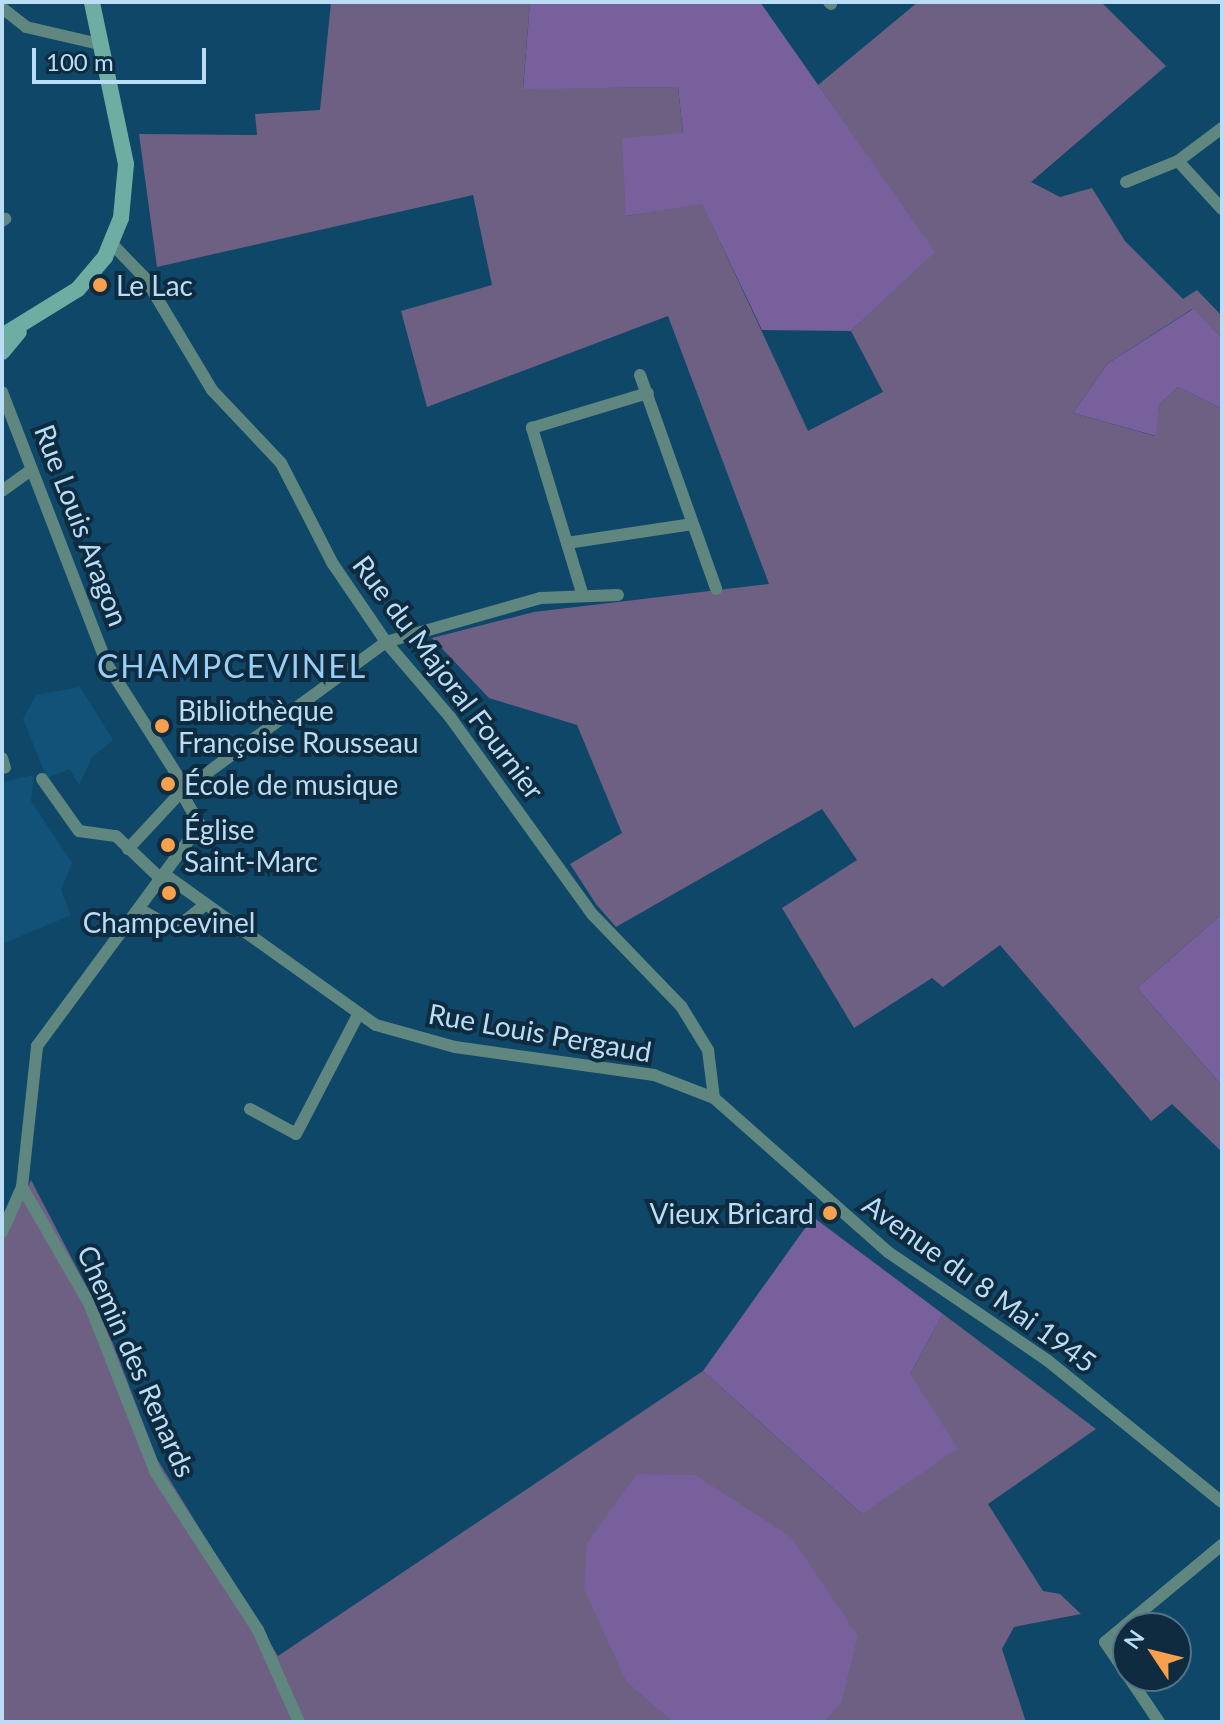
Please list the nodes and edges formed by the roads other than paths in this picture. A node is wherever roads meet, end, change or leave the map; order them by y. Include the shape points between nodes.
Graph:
1 (92, 2) edge
2 (2, 8) edge
3 (99, 44) junction
4 (1222, 128) edge
5 (1178, 161) junction
6 (1126, 182) dead end
7 (1222, 209) edge
8 (112, 244) junction
9 (2, 350) edge
10 (640, 375) dead end
11 (2, 384) edge
12 (648, 393) junction
13 (4, 396) edge
14 (31, 470) junction
15 (2, 491) edge
16 (693, 524) junction
17 (567, 543) junction
18 (716, 589) dead end
19 (618, 595) dead end
20 (583, 596) junction
21 (386, 642) junction
22 (42, 779) dead end
23 (183, 791) junction
24 (128, 849) junction
25 (162, 876) junction
26 (205, 905) junction
27 (139, 909) junction
28 (358, 1015) junction
29 (714, 1098) junction
30 (250, 1109) dead end
31 (22, 1187) junction
32 (2, 1232) edge
33 (1222, 1502) edge
34 (1222, 1545) edge
35 (1141, 1612) edge
36 (1112, 1636) edge
37 (1112, 1652) edge
38 (1139, 1692) edge
39 (299, 1722) edge
40 (1159, 1722) edge

1 - 3 main road
2 - 3 street via 26,27
3 - 8 main road via 126,164
4 - 5 street
5 - 6 street
5 - 7 street
8 - 9 main road via 78,289
8 - 21 street, Rue du Majoral Fournier via 145,278 212,390 281,463 333,564
10 - 12 street
11 - 13 street, Rue Louis Aragon
12 - 16 street
12 - 17 street via 532,428
13 - 14 street, Rue Louis Aragon
14 - 15 street
14 - 23 street, Rue Louis Aragon via 108,666
16 - 17 street
16 - 18 street
17 - 20 street
19 - 20 street
20 - 21 street via 540,598
21 - 23 street
21 - 29 street, Rue du Majoral Fournier via 450,717 593,915 681,1006 708,1050
22 - 24 street, Rue Louis Pergaud via 79,831 116,836
23 - 24 street
23 - 25 street, Rue Louis Aragon via 200,825
24 - 25 street, Rue Louis Pergaud
25 - 26 street, Rue Louis Pergaud
25 - 27 street
26 - 27 street via 175,929
26 - 28 street, Rue Louis Pergaud
27 - 31 street via 37,1046
28 - 29 street, Rue Louis Pergaud via 455,1047 635,1071
28 - 30 street via 296,1134
29 - 33 street, Avenue du 8 Mai 1945 via 888,1252 1047,1360
31 - 32 street
31 - 39 street, Chemin des Renards via 89,1303 156,1473 258,1630
34 - 35 street
36 - 37 street via 1105,1642
38 - 40 street

